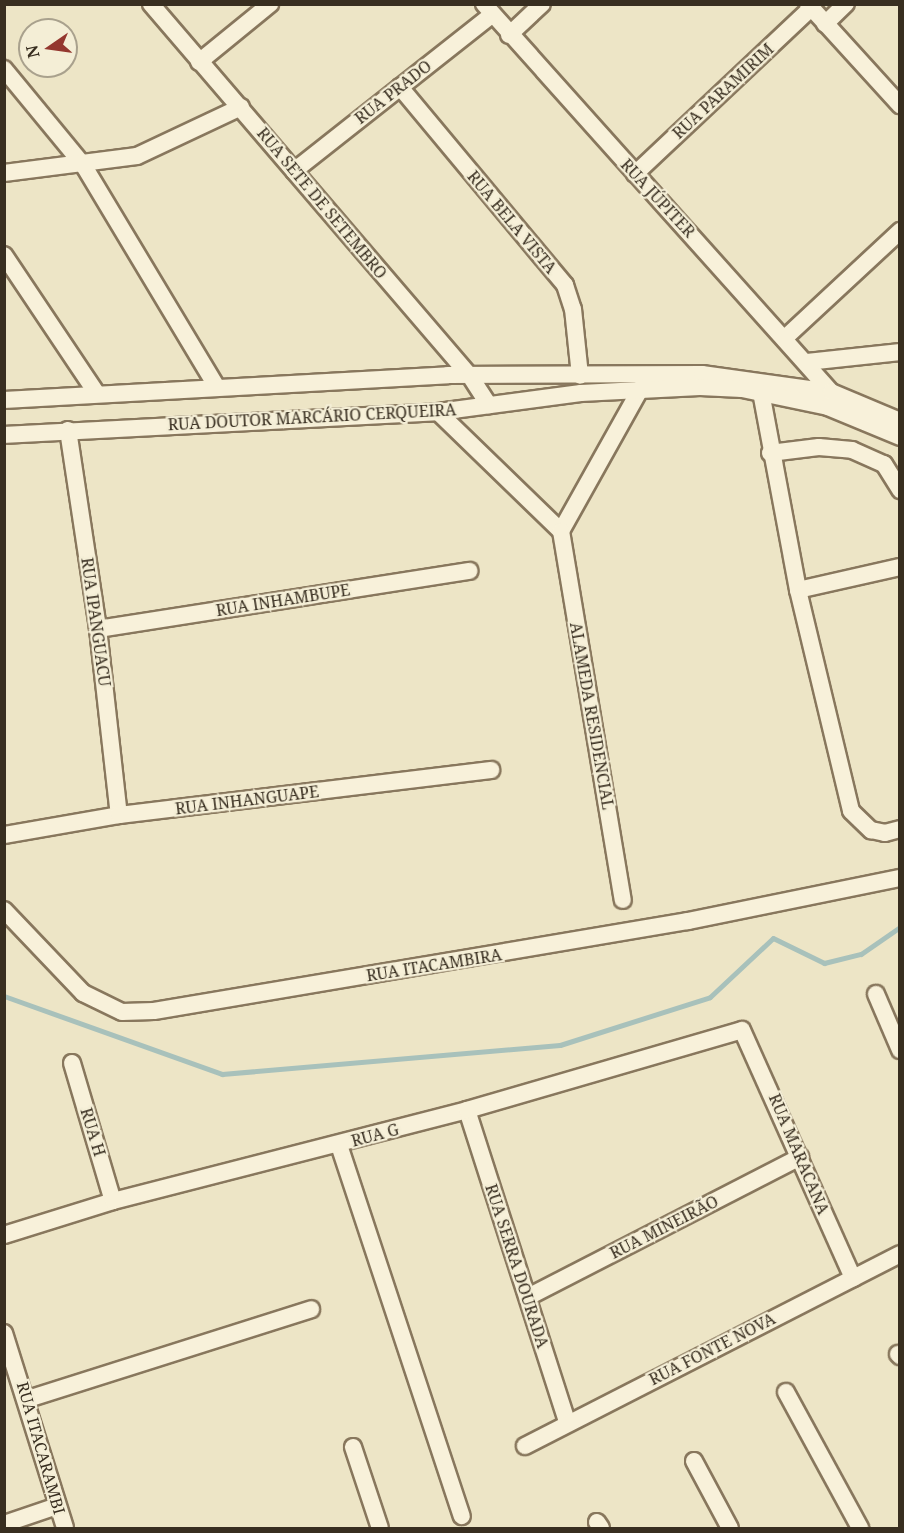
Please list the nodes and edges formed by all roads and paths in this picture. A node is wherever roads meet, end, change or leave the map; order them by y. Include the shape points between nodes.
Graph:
1 (151, 4) edge
2 (270, 4) edge
3 (542, 4) edge
4 (846, 4) edge
5 (809, 6) edge
6 (489, 9) edge
7 (825, 24) junction
8 (509, 35) junction
9 (199, 62) junction
10 (4, 69) edge
11 (400, 87) junction
12 (900, 105) edge
13 (241, 107) junction
14 (84, 166) junction
15 (294, 171) junction
16 (4, 173) edge
17 (635, 174) junction
18 (900, 231) edge
19 (4, 255) edge
20 (786, 337) junction
21 (900, 352) edge
22 (807, 362) junction
23 (470, 375) junction
24 (580, 376) junction
25 (216, 386) junction
26 (641, 388) junction
27 (761, 392) junction
28 (831, 392) junction
29 (98, 394) junction
30 (4, 400) edge
31 (489, 405) junction
32 (438, 412) junction
33 (900, 421) edge
34 (68, 430) junction
35 (4, 435) edge
36 (900, 436) edge
37 (770, 453) junction
38 (900, 490) edge
39 (561, 531) junction
40 (900, 567) edge
41 (469, 571) dead end
42 (798, 590) junction
43 (98, 629) junction
44 (491, 770) dead end
45 (119, 815) junction
46 (900, 829) edge
47 (4, 835) edge
48 (900, 878) edge
49 (623, 900) dead end
50 (4, 910) edge
51 (876, 994) dead end
52 (744, 1031) joint
53 (900, 1050) edge
54 (72, 1063) dead end
55 (467, 1110) junction
56 (339, 1144) junction
57 (800, 1157) junction
58 (113, 1201) junction
59 (4, 1235) edge
60 (900, 1254) edge
61 (852, 1278) junction
62 (528, 1297) junction
63 (311, 1310) dead end
64 (4, 1333) edge
65 (786, 1392) dead end
66 (28, 1399) junction
67 (567, 1422) junction
68 (525, 1446) dead end
69 (353, 1447) dead end
70 (694, 1461) dead end
71 (57, 1506) junction
72 (462, 1516) dead end
73 (4, 1524) edge
74 (65, 1528) edge
75 (380, 1528) edge
76 (730, 1528) edge
77 (860, 1528) edge

1 - 9 street, RUA SETE DE SETEMBRO
2 - 9 street
3 - 8 street
4 - 7 street
5 - 7 street
5 - 17 street, RUA PARAMIRIM
6 - 8 street, RUA JÚPITER
6 - 11 street, RUA PRADO
7 - 12 street
8 - 17 street, RUA JÚPITER
9 - 13 street, RUA SETE DE SETEMBRO
10 - 14 street
11 - 15 street, RUA PRADO
11 - 24 street, RUA BELA VISTA via 565,285 575,321
13 - 14 street via 156,150
13 - 15 street, RUA SETE DE SETEMBRO
14 - 16 street
14 - 25 street
15 - 23 street, RUA SETE DE SETEMBRO
17 - 20 street, RUA JÚPITER
18 - 20 street
19 - 29 street
20 - 22 street, RUA JÚPITER
21 - 22 street
22 - 28 street, RUA JÚPITER
23 - 24 street, RUA DOUTOR MARCÁRIO CERQUEIRA
23 - 25 street, RUA DOUTOR MARCÁRIO CERQUEIRA
23 - 31 street, RUA SETE DE SETEMBRO
24 - 28 street, RUA DOUTOR MARCÁRIO CERQUEIRA via 702,374
25 - 29 street, RUA DOUTOR MARCÁRIO CERQUEIRA
26 - 27 street, RUA DOUTOR MARCÁRIO CERQUEIRA
26 - 31 street, RUA DOUTOR MARCÁRIO CERQUEIRA
26 - 39 street
27 - 36 street, RUA DOUTOR MARCÁRIO CERQUEIRA via 828,407
27 - 37 street
28 - 33 street, RUA DOUTOR MARCÁRIO CERQUEIRA
29 - 30 street, RUA DOUTOR MARCÁRIO CERQUEIRA
31 - 32 street, RUA DOUTOR MARCÁRIO CERQUEIRA
32 - 34 street, RUA DOUTOR MARCÁRIO CERQUEIRA
32 - 39 street
34 - 35 street, RUA DOUTOR MARCÁRIO CERQUEIRA
34 - 43 street, RUA IPANGUACU
37 - 38 street via 819,447 852,450 884,464
37 - 42 street
39 - 49 street, ALAMEDA RESIDENCIAL
40 - 42 street
41 - 43 street, RUA INHAMBUPE
42 - 46 street via 851,811 871,830 885,833
43 - 45 street, RUA IPANGUACU
44 - 45 street, RUA INHANGUAPE
45 - 47 street, RUA INHANGUAPE
48 - 50 street, RUA ITACAMBIRA via 563,944 122,1012 83,993
51 - 53 street
52 - 55 street, RUA G
52 - 57 street, RUA MARACANA
54 - 58 street, RUA H
55 - 56 street, RUA G
55 - 62 street, RUA SERRA DOURADA
56 - 58 street, RUA G
56 - 72 street
57 - 61 street, RUA MARACANA
57 - 62 street, RUA MINEIRÃO
58 - 59 street, RUA G
60 - 61 street, RUA FONTE NOVA
61 - 67 street, RUA FONTE NOVA
62 - 67 street, RUA SERRA DOURADA
63 - 66 street
64 - 66 street, RUA ITACARAMBI
65 - 77 street
66 - 71 street, RUA ITACARAMBI
67 - 68 street, RUA FONTE NOVA
69 - 75 street
70 - 76 street
71 - 73 street
71 - 74 street, RUA ITACARAMBI

